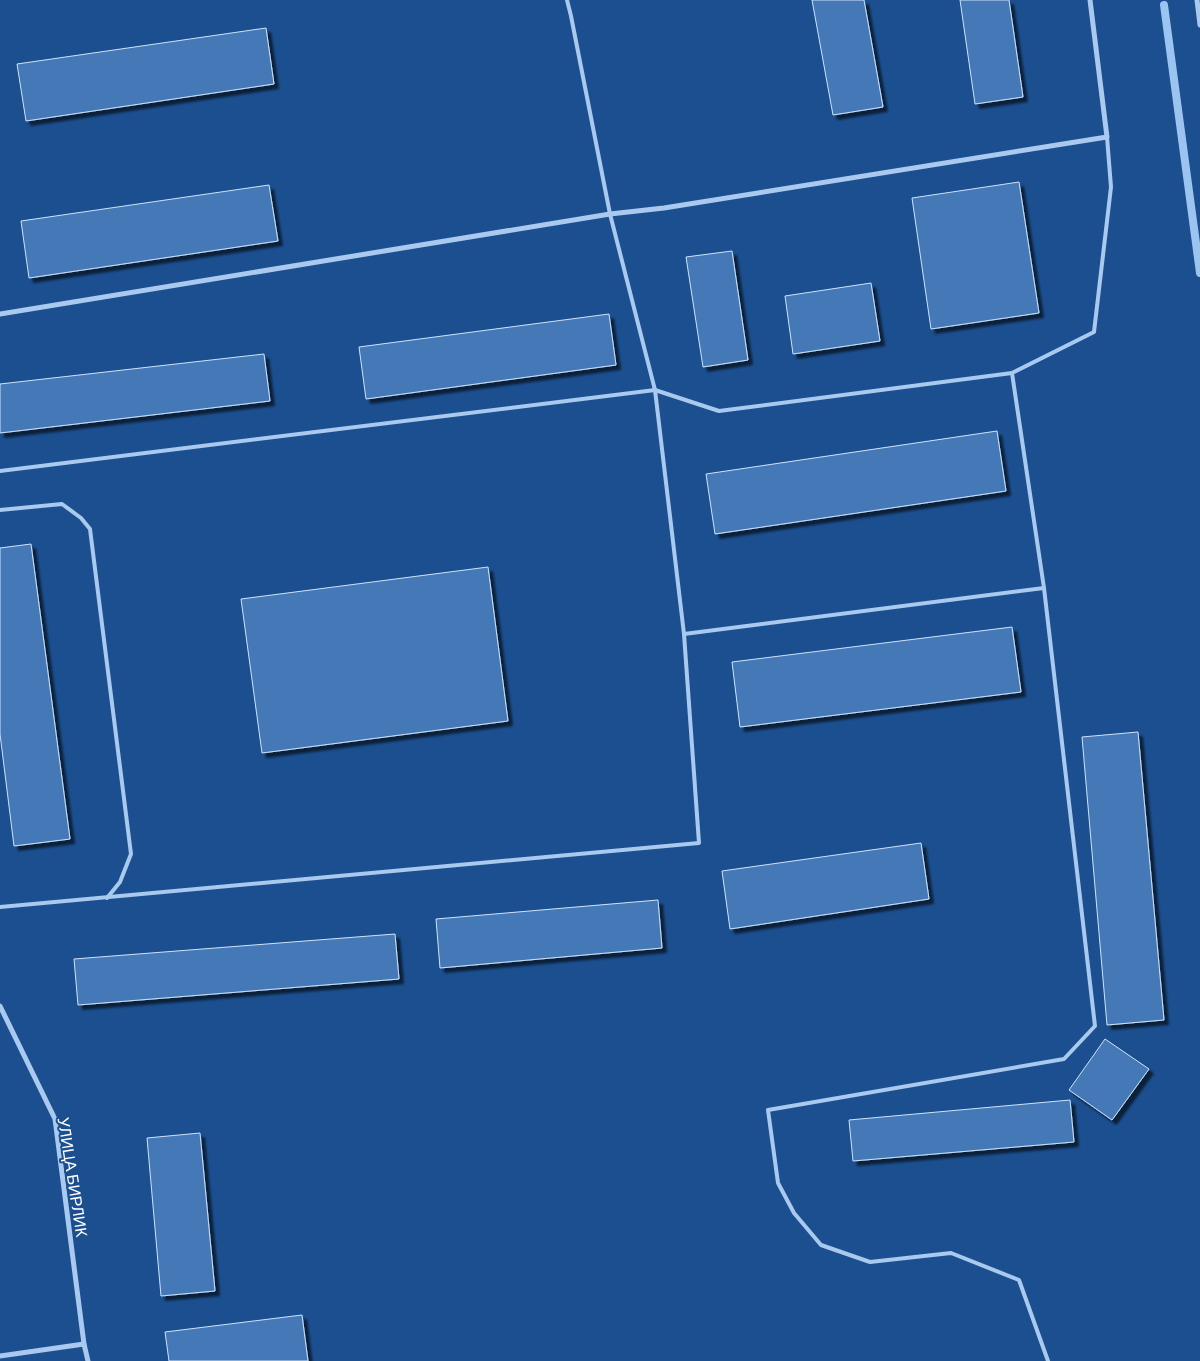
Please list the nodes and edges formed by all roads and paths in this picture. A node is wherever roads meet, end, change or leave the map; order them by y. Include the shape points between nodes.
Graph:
1 (567, 0) edge
2 (1090, 0) edge
3 (1197, 0) edge
4 (1200, 25) edge
5 (1107, 137) junction
6 (610, 214) junction
7 (0, 314) edge
8 (1012, 373) junction
9 (655, 390) junction
10 (0, 471) edge
11 (0, 510) edge
12 (1044, 588) junction
13 (684, 634) junction
14 (107, 898) junction
15 (0, 907) edge
16 (0, 1006) edge
17 (84, 1344) junction
18 (0, 1356) edge
19 (88, 1361) edge
20 (1048, 1361) edge

1 - 6 lane
2 - 5 street
3 - 4 street
5 - 6 street via 674,207
5 - 8 lane via 1111,187 1094,332
6 - 7 street
6 - 9 lane
8 - 9 lane via 719,411
8 - 12 lane
9 - 10 lane
9 - 13 lane
11 - 14 lane via 62,504 90,529 131,854 120,882
12 - 13 lane
12 - 20 lane via 1094,1026 1064,1059 768,1110 778,1184 794,1214 822,1245 870,1262 951,1253 1019,1280
13 - 14 lane via 699,843
14 - 15 lane
16 - 17 street, УЛИЦА БИРЛИК via 55,1119
17 - 18 street
17 - 19 street, УЛИЦА БИРЛИК

